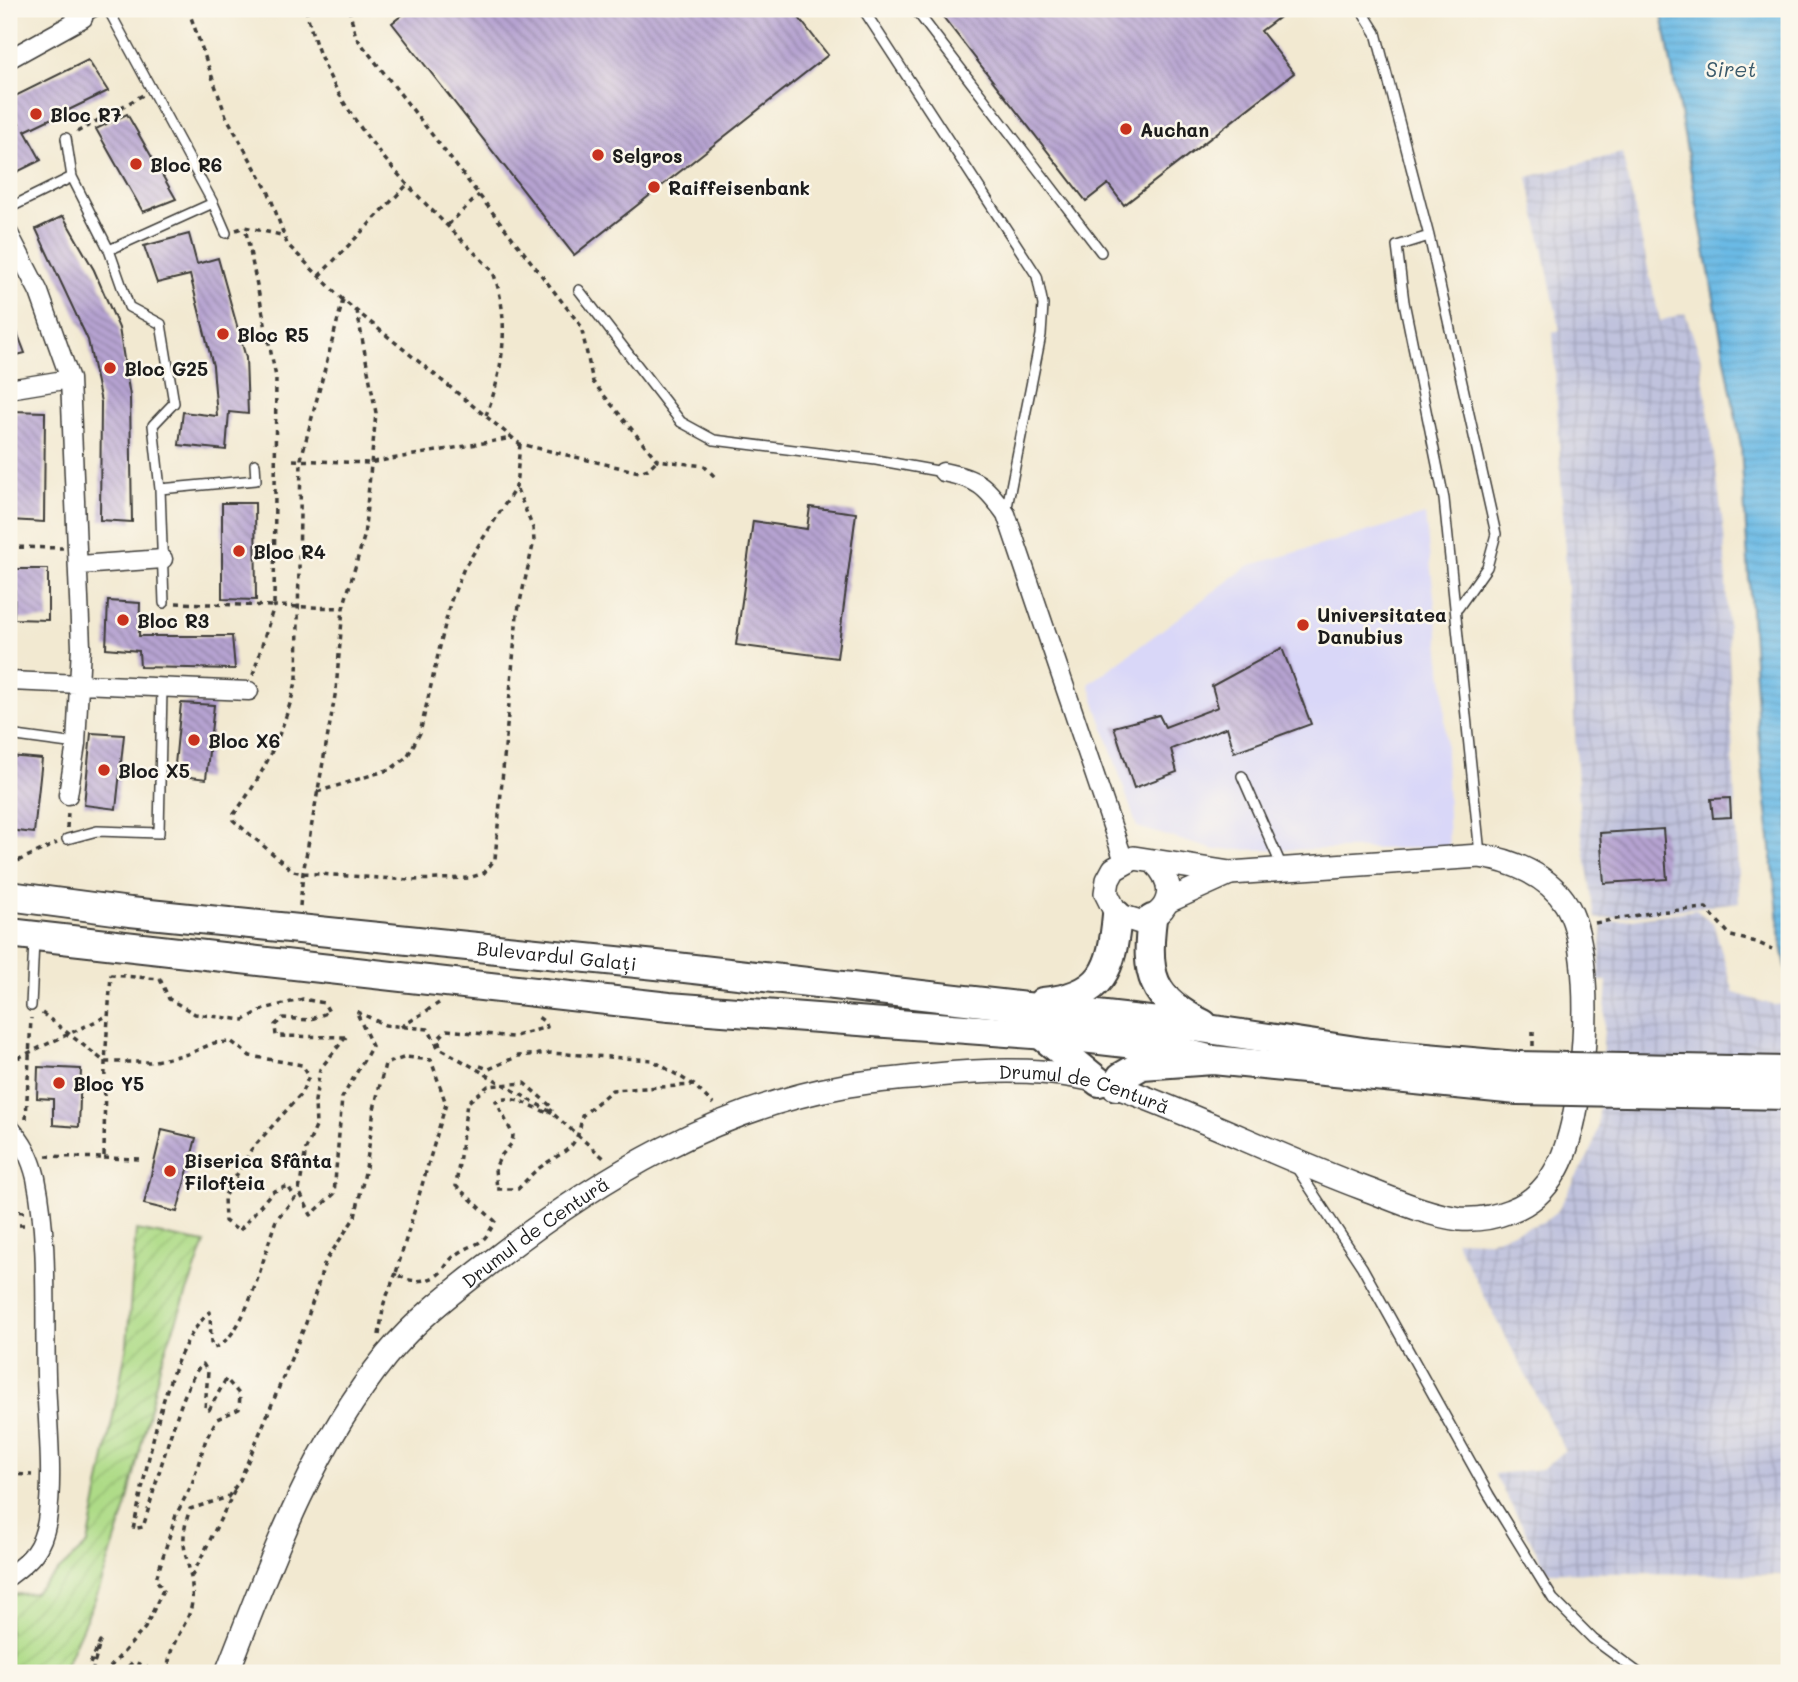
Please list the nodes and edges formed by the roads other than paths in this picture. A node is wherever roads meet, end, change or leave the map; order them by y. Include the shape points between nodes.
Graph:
1 (99, 9) edge
2 (108, 9) edge
3 (863, 9) edge
4 (915, 9) edge
5 (1361, 9) edge
6 (78, 14) edge
7 (9, 59) edge
8 (66, 138) road end
9 (72, 177) junction
10 (214, 203) junction
11 (9, 208) edge
12 (226, 233) road end
13 (9, 234) edge
14 (1429, 236) junction
15 (109, 250) junction
16 (1101, 252) dead end
17 (579, 290) dead end
18 (70, 379) junction
19 (9, 389) edge
20 (255, 464) dead end
21 (943, 472) joint
22 (160, 489) junction
23 (1006, 514) junction
24 (79, 556) junction
25 (163, 559) junction
26 (164, 603) road end
27 (1458, 608) junction
28 (9, 681) edge
29 (78, 686) junction
30 (162, 690) junction
31 (249, 691) road end
32 (9, 735) edge
33 (76, 744) junction
34 (1242, 776) dead end
35 (68, 795) road end
36 (67, 839) road end
37 (1480, 856) junction
38 (1124, 861) junction
39 (1154, 862) junction
40 (1283, 870) junction
41 (1230, 873) junction
42 (9, 896) edge
43 (1160, 910) junction
44 (130, 912) junction
45 (1117, 915) junction
46 (22, 935) edge
47 (127, 947) junction
48 (32, 1006) road end
49 (1013, 1006) junction
50 (1216, 1029) junction
51 (1040, 1034) junction
52 (1213, 1060) junction
53 (1522, 1068) junction
54 (1789, 1071) edge
55 (1108, 1084) junction
56 (1789, 1095) edge
57 (9, 1127) edge
58 (1292, 1162) junction
59 (9, 1576) edge
60 (227, 1673) edge
61 (1639, 1673) edge

1 - 6 lane
2 - 10 lane
3 - 23 lane via 1037,276 1043,304 1041,335
4 - 16 lane
5 - 14 lane via 1376,33
6 - 7 street
8 - 9 lane
9 - 11 lane
9 - 15 lane
10 - 12 lane
10 - 15 lane
13 - 18 street via 39,292
14 - 27 lane via 1496,534 1487,567
14 - 27 lane via 1397,246 1444,499
15 - 22 lane via 129,307 161,324 174,402 153,425
17 - 21 lane via 681,422 713,440
18 - 19 street
18 - 24 street
20 - 22 lane via 256,480
21 - 23 street via 972,478 988,488
22 - 25 lane
23 - 38 street
24 - 25 street
24 - 29 street
25 - 26 lane
27 - 37 lane
28 - 29 street
29 - 30 street
29 - 33 street
30 - 31 street
30 - 36 lane via 159,832 97,831
32 - 33 lane
33 - 35 street
34 - 40 lane
37 - 40 street, Drumul de Centură
37 - 58 street, Drumul de Centură via 1509,863 1549,886 1567,905 1577,932 1584,994 1574,1128 1556,1172 1529,1201 1498,1215 1459,1219
38 - 39 street, Drumul de Centură via 1144,858
38 - 45 street via 1114,869 1106,892
39 - 41 street, Drumul de Centură
39 - 43 street via 1167,879
40 - 41 street, Drumul de Centură
41 - 43 street, Drumul de Centură
42 - 44 main road, Bulevardul Galați
43 - 45 street via 1140,922
43 - 50 main road via 1149,968 1155,986 1186,1016
44 - 47 main road
44 - 49 main road, Bulevardul Galați
45 - 49 main road via 1112,959 1086,991 1056,1001
46 - 47 main road, Bulevardul Galați
46 - 48 lane
47 - 51 main road, Bulevardul Galați via 669,1007
49 - 50 main road, Bulevardul Galați
50 - 53 main road via 1321,1047
51 - 52 main road, Bulevardul Galați via 1161,1047
51 - 55 main road
52 - 53 main road
52 - 55 main road via 1142,1065
53 - 54 main road, bridge
53 - 56 main road, bridge
55 - 58 street, Drumul de Centură
55 - 60 street, Drumul de Centură via 1022,1072 957,1073 843,1086 726,1118 669,1144 534,1229 432,1307 388,1354 336,1425 277,1547
57 - 59 street via 27,1150 42,1212 48,1475 47,1521 40,1543 31,1560
58 - 61 lane via 1362,1267 1489,1495 1553,1599 1593,1639

